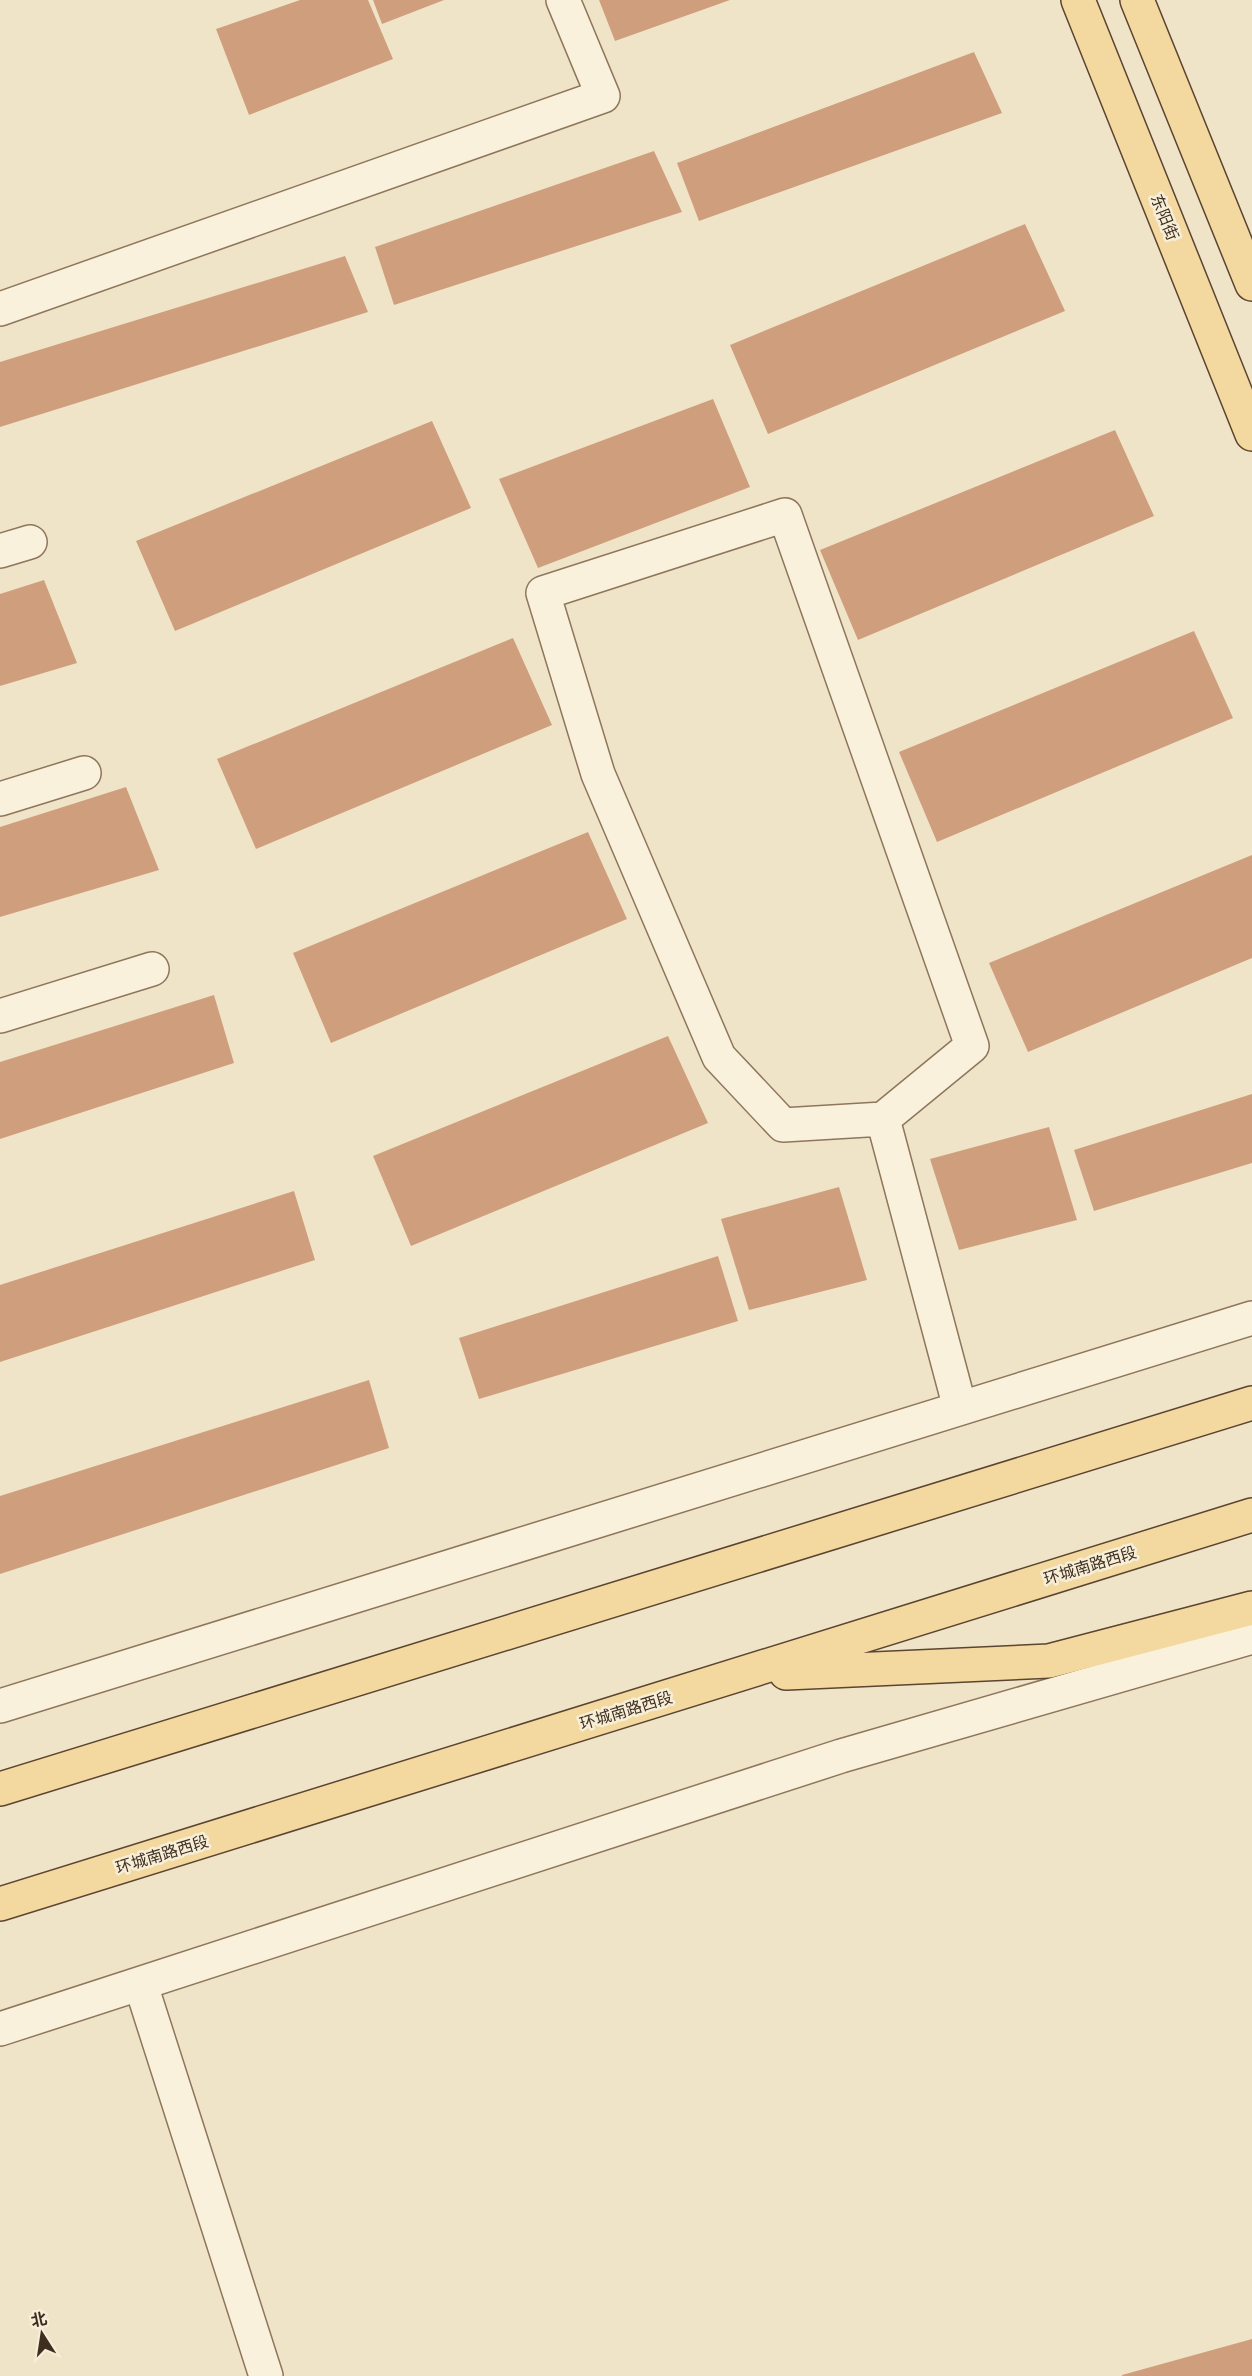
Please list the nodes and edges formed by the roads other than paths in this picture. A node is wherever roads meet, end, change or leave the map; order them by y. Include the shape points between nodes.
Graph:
1 (563, 0) edge
2 (1078, 0) edge
3 (1137, 0) edge
4 (1252, 284) edge
5 (0, 309) edge
6 (1252, 434) edge
7 (84, 773) dead end
8 (0, 799) edge
9 (152, 969) dead end
10 (0, 1016) edge
11 (883, 1119) junction
12 (1252, 1318) edge
13 (1252, 1403) edge
14 (960, 1408) junction
15 (1252, 1515) edge
16 (1252, 1608) edge
17 (1252, 1637) edge
18 (739, 1675) junction
19 (0, 1706) edge
20 (0, 1789) edge
21 (0, 1904) edge
22 (141, 1985) junction
23 (0, 2029) edge
24 (266, 2376) edge

1 - 5 street via 603,96
2 - 6 main road, 东阳街
3 - 4 main road
7 - 8 street
9 - 10 street
11 - 11 street via 972,1046 785,515 543,593 598,774 719,1058 783,1125
11 - 14 street
12 - 14 street
13 - 20 main road
14 - 19 street
15 - 18 main road, 环城南路西段
16 - 18 main road via 1049,1661
17 - 22 street via 841,1756
18 - 21 main road, 环城南路西段
22 - 23 street
22 - 24 street

